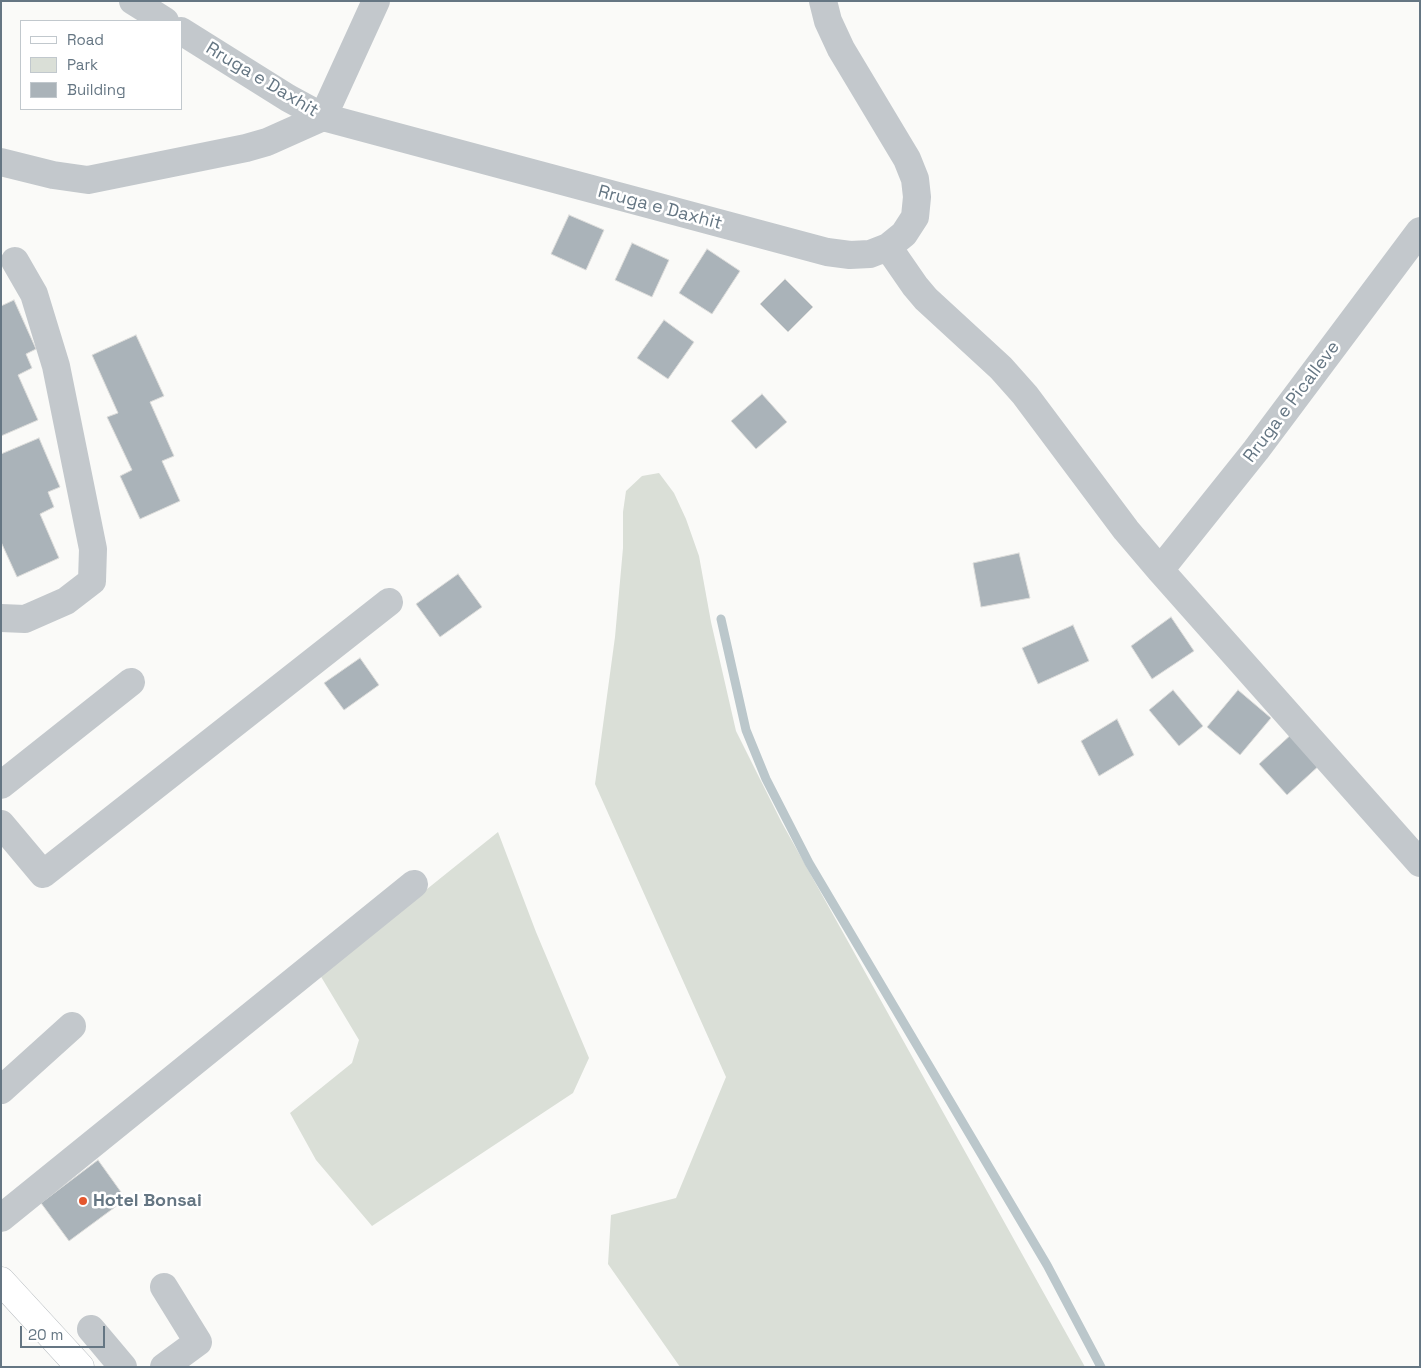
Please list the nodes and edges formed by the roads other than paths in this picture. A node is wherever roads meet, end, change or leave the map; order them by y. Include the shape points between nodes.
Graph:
1 (134, 1) edge
2 (376, 1) edge
3 (823, 1) edge
4 (163, 20) edge
5 (182, 32) edge
6 (323, 117) junction
7 (1, 162) edge
8 (1420, 231) edge
9 (888, 247) junction
10 (15, 261) dead end
11 (1160, 570) junction
12 (389, 602) dead end
13 (1, 618) edge
14 (131, 682) dead end
15 (1, 786) edge
16 (1, 824) edge
17 (1420, 863) edge
18 (414, 884) dead end
19 (72, 1026) dead end
20 (1, 1090) edge
21 (1, 1218) edge
22 (1, 1282) edge
23 (164, 1286) dead end
24 (91, 1329) dead end
25 (80, 1367) edge
26 (123, 1367) edge
27 (164, 1367) edge

1 - 4 street
2 - 6 street
3 - 9 street, Rruga e Daxhit via 841,49 907,159 915,179 915,217 904,234
5 - 6 street, Rruga e Daxhit
6 - 7 street via 246,148 88,180
6 - 9 street, Rruga e Daxhit via 827,252 870,254
8 - 11 street, Rruga e Picalleve via 1256,450
9 - 11 street via 926,299 1002,368 1025,395
10 - 13 street via 34,294 56,366 93,549 92,581 66,601 25,619
11 - 17 street
12 - 16 street via 43,874
14 - 15 street
18 - 21 street
19 - 20 street
22 - 25 main road
23 - 27 street via 198,1342
24 - 26 street

